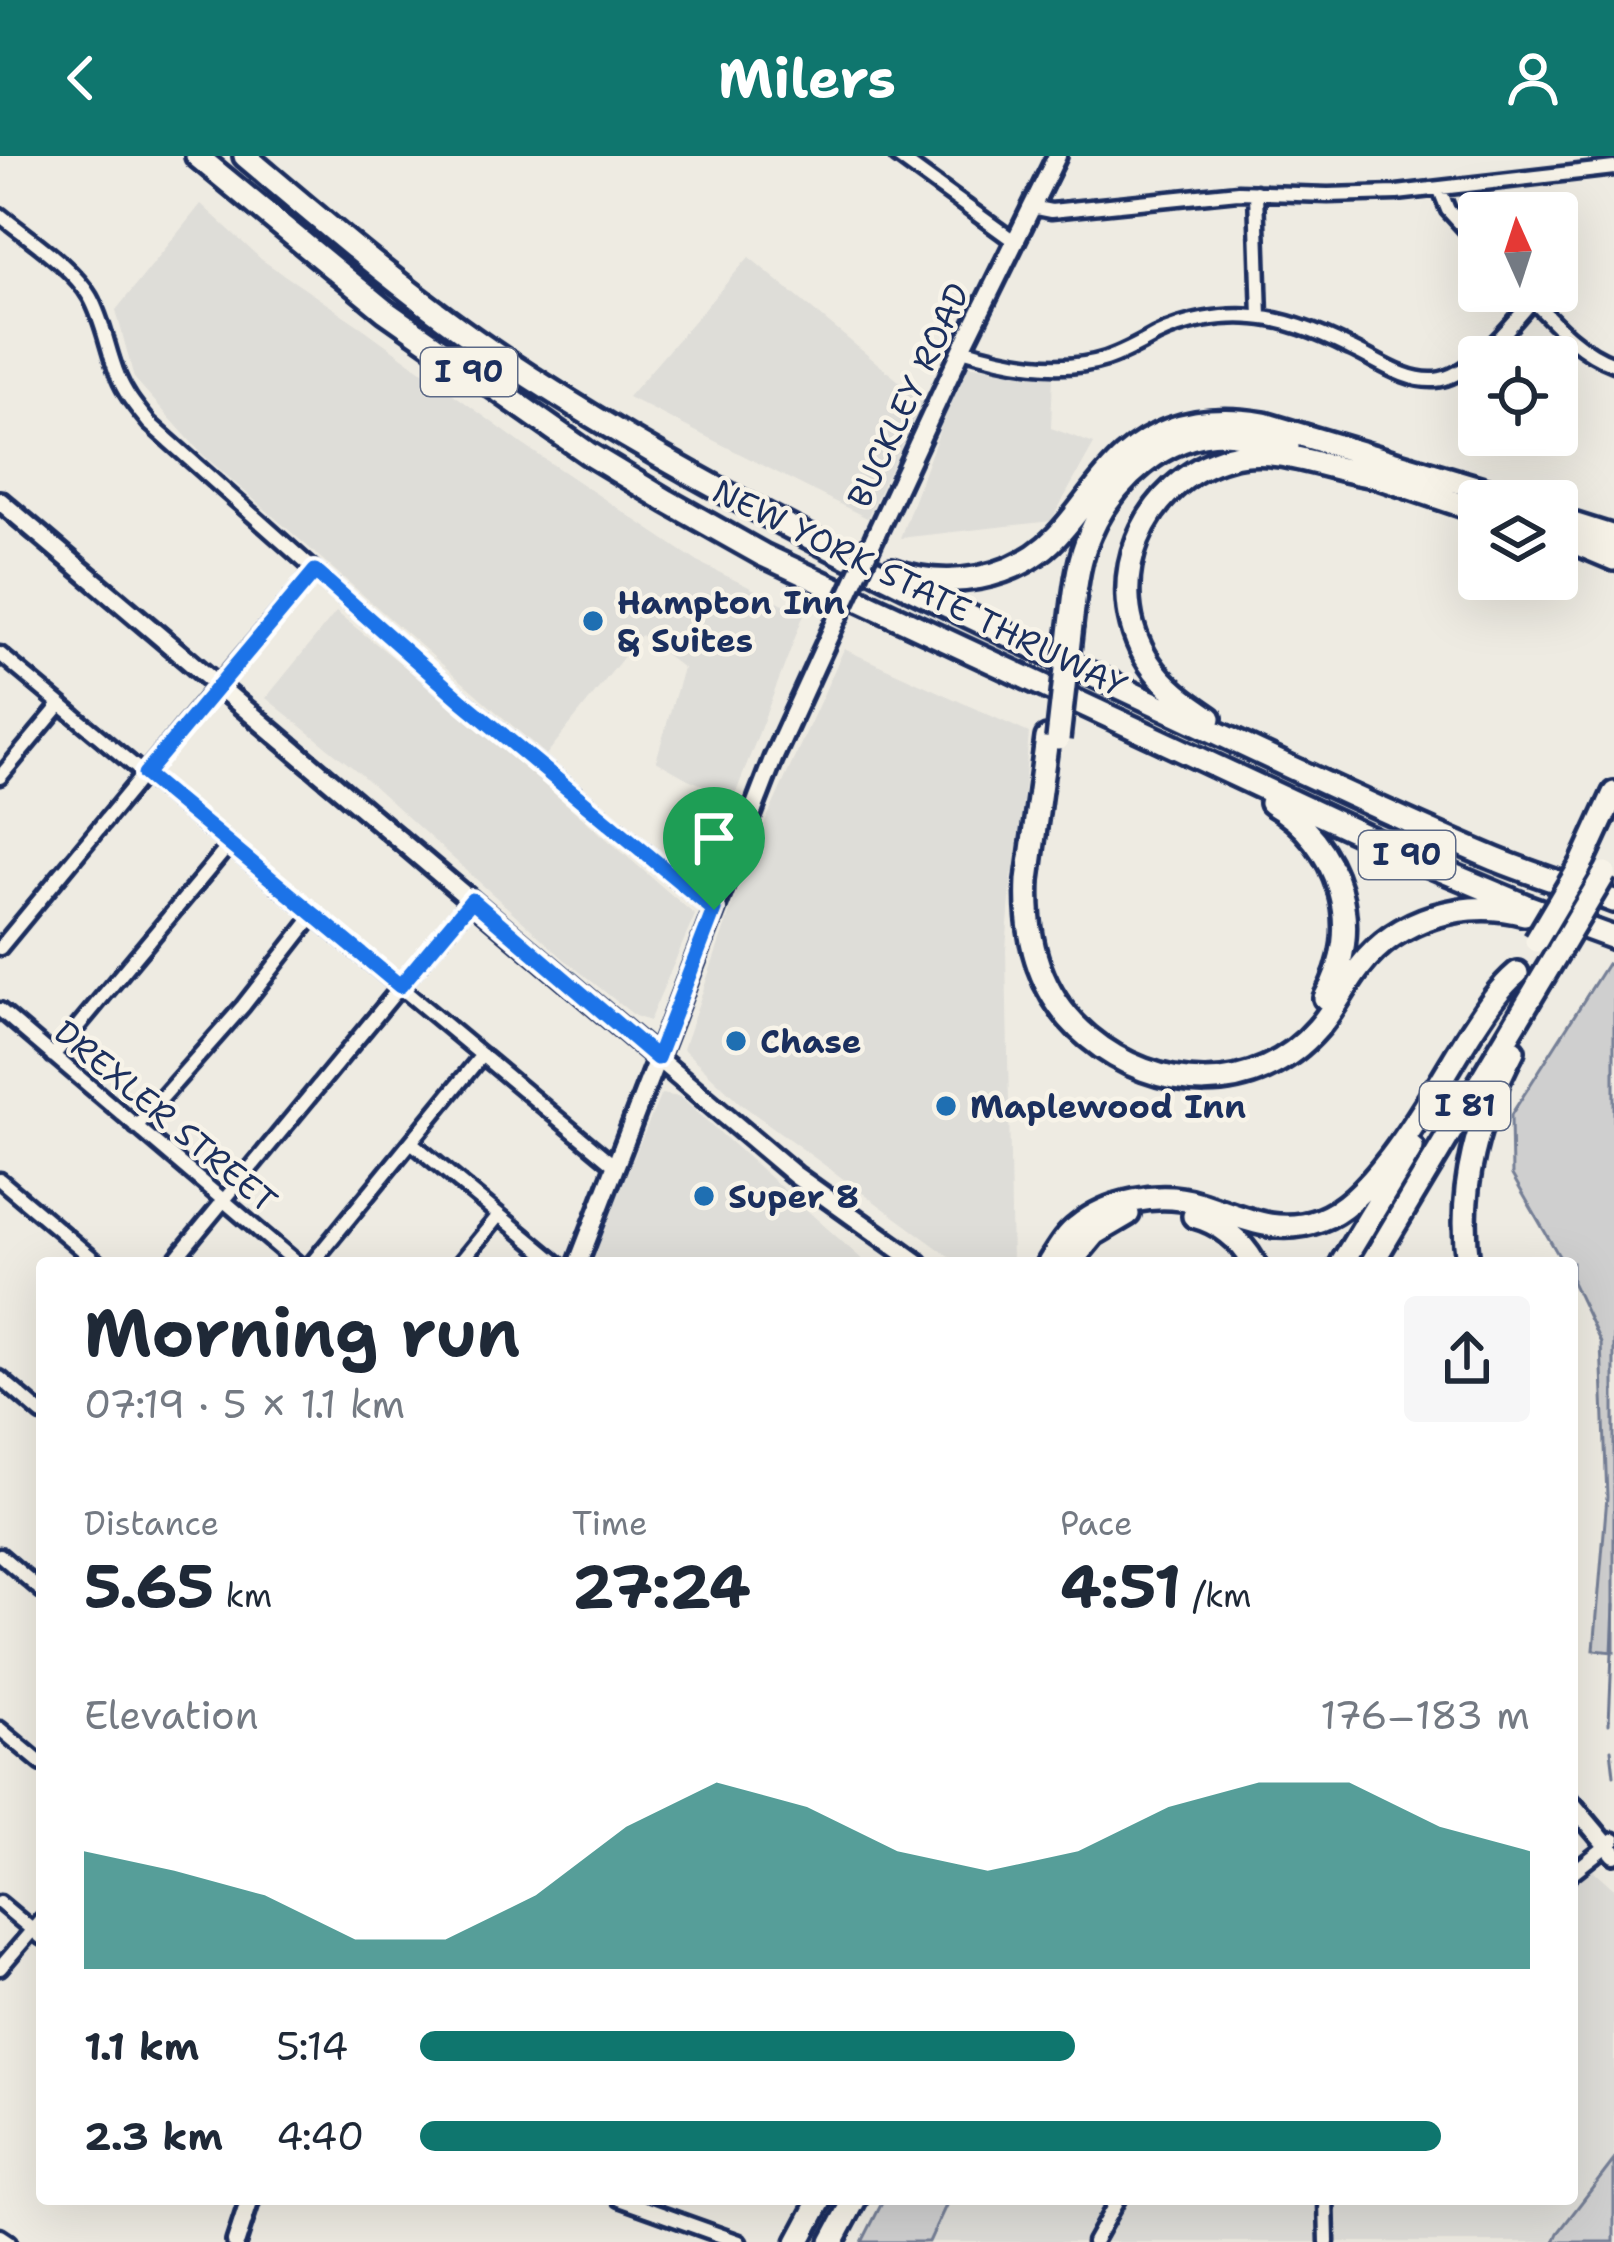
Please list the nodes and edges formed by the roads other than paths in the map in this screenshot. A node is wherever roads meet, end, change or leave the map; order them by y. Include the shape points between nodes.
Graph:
1 (197, 156) edge
2 (245, 156) edge
3 (897, 156) edge
4 (1057, 156) edge
5 (1614, 168) edge
6 (1440, 190) junction
7 (1256, 192) junction
8 (1031, 206) junction
9 (0, 215) edge
10 (1458, 221) edge
11 (1014, 241) junction
12 (1516, 312) edge
13 (1545, 312) edge
14 (1260, 317) junction
15 (962, 349) junction
16 (1614, 364) edge
17 (1108, 475) junction
18 (1375, 476) junction
19 (1458, 482) edge
20 (0, 501) edge
21 (1458, 504) edge
22 (1578, 518) edge
23 (1578, 523) edge
24 (1614, 524) edge
25 (802, 535) junction
26 (1614, 537) edge
27 (1578, 539) edge
28 (1578, 543) edge
29 (1614, 549) edge
30 (1614, 560) edge
31 (315, 571) junction
32 (1065, 624) junction
33 (0, 654) edge
34 (217, 685) junction
35 (60, 705) junction
36 (1052, 738) junction
37 (1205, 761) junction
38 (1282, 763) junction
39 (145, 774) junction
40 (0, 777) edge
41 (1614, 793) edge
42 (1614, 812) edge
43 (230, 844) junction
44 (1581, 866) junction
45 (1610, 867) edge
46 (472, 900) junction
47 (1614, 902) edge
48 (714, 910) junction
49 (314, 914) junction
50 (1614, 941) edge
51 (0, 948) edge
52 (1559, 950) junction
53 (1516, 973) junction
54 (400, 986) junction
55 (0, 1010) edge
56 (482, 1055) junction
57 (53, 1056) junction
58 (657, 1058) junction
59 (136, 1127) junction
60 (411, 1142) junction
61 (615, 1166) junction
62 (0, 1180) edge
63 (224, 1201) junction
64 (499, 1215) junction
65 (91, 1257) edge
66 (177, 1257) edge
67 (290, 1257) edge
68 (317, 1257) edge
69 (465, 1257) edge
70 (549, 1257) edge
71 (580, 1257) edge
72 (897, 1257) edge
73 (1053, 1257) edge
74 (1075, 1257) edge
75 (1250, 1257) edge
76 (1346, 1257) edge
77 (1376, 1257) edge
78 (1467, 1257) edge
79 (0, 1378) edge
80 (36, 1409) edge
81 (0, 1555) edge
82 (36, 1586) edge
83 (0, 1729) edge
84 (36, 1759) edge
85 (1578, 1810) edge
86 (1611, 1846) edge
87 (1578, 1869) edge
88 (0, 1903) edge
89 (36, 1927) edge
90 (36, 1932) edge
91 (0, 1968) edge
92 (248, 2205) edge
93 (637, 2205) edge
94 (818, 2205) edge
95 (852, 2205) edge
96 (1115, 2205) edge
97 (1326, 2205) edge
98 (0, 2236) edge
99 (9, 2242) edge
100 (236, 2242) edge
101 (739, 2242) edge
102 (798, 2242) edge
103 (832, 2242) edge
104 (1094, 2242) edge
105 (1327, 2242) edge

1 - 37 highway, NEW YORK STATE THRUWAY / I 90 via 385,311 589,454 763,555
2 - 25 highway, NEW YORK STATE THRUWAY / I 90 via 501,358
3 - 11 street
4 - 8 street, BUCKLEY ROAD
5 - 6 street
6 - 7 street
6 - 10 street
7 - 8 street via 1051,212
7 - 14 street
8 - 11 street, BUCKLEY ROAD
9 - 31 street via 88,293 118,377 148,423
11 - 15 street, BUCKLEY ROAD
12 - 14 street via 1478,357 1433,380
13 - 16 street
14 - 15 street via 1183,325 1093,362 1060,366
15 - 48 street, BUCKLEY ROAD, bridge via 773,759
17 - 19 highway via 1166,431 1238,419
17 - 25 highway via 1053,541 977,579 902,574
17 - 32 highway via 1073,545
18 - 21 highway
18 - 32 highway via 1247,436 1175,444 1130,474 1100,513
18 - 38 highway via 1276,454 1228,457 1179,482 1137,536 1126,592 1149,663 1192,706
20 - 34 street
22 - 24 highway
23 - 26 highway
25 - 38 highway, NEW YORK STATE THRUWAY / I 90
27 - 29 highway
28 - 30 highway
31 - 34 street
31 - 48 street
32 - 36 highway, bridge
33 - 35 street
34 - 39 street
34 - 46 street
35 - 39 street
35 - 40 street
36 - 37 highway via 1041,888 1049,963 1074,1008 1112,1043 1152,1063 1198,1071 1251,1061 1295,1034 1330,991 1345,940 1342,895 1310,833
36 - 50 highway via 1028,880 1031,945 1065,1015 1145,1073 1198,1082 1277,1060 1318,1028 1376,950 1430,916 1518,912
37 - 50 highway, NEW YORK STATE THRUWAY / I 90
38 - 47 highway, NEW YORK STATE THRUWAY / I 90 via 1498,860
39 - 43 street
39 - 51 street
41 - 44 highway
42 - 44 highway, I 81
43 - 49 street
43 - 57 street
44 - 53 highway, I 81, bridge
45 - 52 highway, I 81, bridge
46 - 54 street
46 - 58 street
48 - 58 street, BUCKLEY ROAD
49 - 54 street
49 - 59 street
52 - 77 highway, I 81
52 - 78 highway via 1472,1154
53 - 73 highway via 1367,1187 1343,1209 1285,1228 1184,1200 1144,1199 1075,1227
53 - 76 highway, I 81
54 - 56 street
54 - 63 street
55 - 57 street, DREXLER STREET
56 - 60 street
56 - 61 street
57 - 59 street, DREXLER STREET
58 - 61 street, BUCKLEY ROAD
58 - 72 street
59 - 63 street, DREXLER STREET
60 - 64 street
60 - 68 street
61 - 71 street, BUCKLEY ROAD
62 - 65 street
63 - 66 street
63 - 67 street, DREXLER STREET
64 - 69 street
64 - 70 street
74 - 75 highway via 1110,1223 1154,1210 1205,1219
79 - 80 street
81 - 82 street
83 - 84 street
85 - 86 street
86 - 87 street
88 - 89 street
90 - 91 street
92 - 100 street
93 - 101 street
94 - 102 highway
95 - 103 highway
96 - 104 street
97 - 105 street
98 - 99 street

